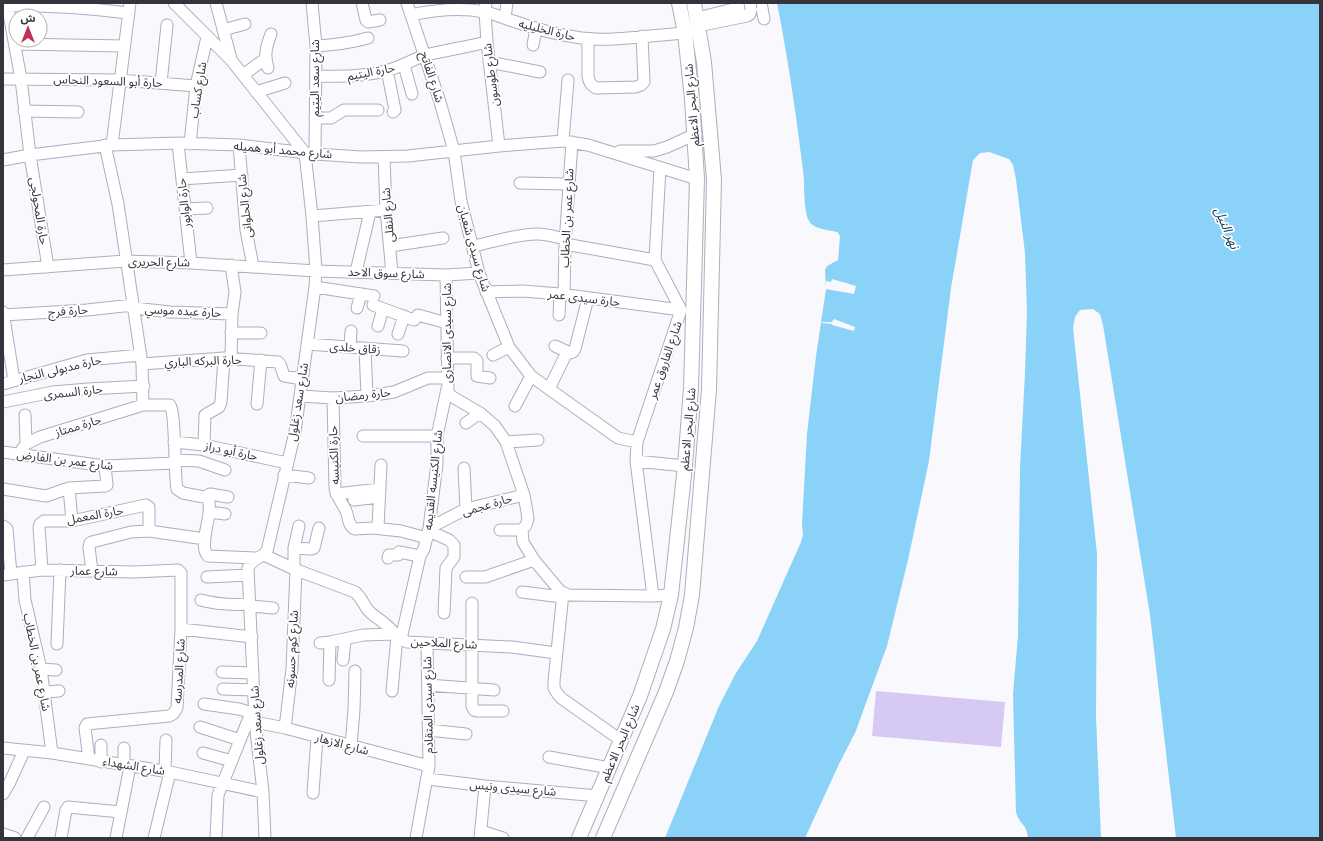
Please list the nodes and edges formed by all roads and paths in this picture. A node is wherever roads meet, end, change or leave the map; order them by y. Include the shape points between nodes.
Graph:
1 (174, 3) edge
2 (216, 3) edge
3 (312, 3) edge
4 (362, 3) edge
5 (407, 3) edge
6 (507, 3) edge
7 (679, 3) edge
8 (738, 3) edge
9 (755, 4) edge
10 (6, 5) edge
11 (84, 5) edge
12 (485, 7) edge
13 (130, 8) edge
14 (411, 14) junction
15 (696, 15) edge
16 (505, 18) junction
17 (764, 19) dead end
18 (380, 20) dead end
19 (8, 22) edge
20 (245, 24) dead end
21 (167, 25) dead end
22 (536, 28) junction
23 (223, 30) junction
24 (685, 33) junction
25 (271, 34) dead end
26 (642, 36) junction
27 (207, 37) junction
28 (368, 38) dead end
29 (588, 38) junction
30 (48, 41) edge
31 (487, 42) junction
32 (124, 46) junction
33 (316, 46) junction
34 (533, 46) dead end
35 (13, 48) edge
36 (425, 56) junction
37 (231, 60) junction
38 (489, 62) junction
39 (404, 65) junction
40 (388, 70) junction
41 (540, 72) dead end
42 (243, 75) junction
43 (316, 76) junction
44 (21, 78) junction
45 (3, 79) edge
46 (120, 80) junction
47 (568, 80) dead end
48 (162, 83) junction
49 (286, 83) dead end
50 (196, 86) junction
51 (256, 92) junction
52 (412, 94) dead end
53 (378, 110) dead end
54 (24, 111) junction
55 (78, 112) dead end
56 (393, 112) dead end
57 (315, 118) junction
58 (696, 134) junction
59 (567, 141) junction
60 (178, 144) junction
61 (190, 144) junction
62 (109, 145) junction
63 (239, 145) junction
64 (499, 146) junction
65 (454, 151) junction
66 (608, 151) junction
67 (310, 154) junction
68 (30, 155) junction
69 (384, 157) junction
70 (3, 160) edge
71 (660, 168) junction
72 (242, 176) junction
73 (182, 179) junction
74 (697, 179) junction
75 (520, 183) dead end
76 (568, 184) junction
77 (207, 208) dead end
78 (185, 209) junction
79 (386, 210) junction
80 (370, 212) junction
81 (312, 216) junction
82 (443, 238) dead end
83 (565, 241) junction
84 (390, 246) junction
85 (473, 246) junction
86 (655, 260) junction
87 (125, 261) junction
88 (191, 263) junction
89 (232, 265) junction
90 (253, 266) junction
91 (48, 267) junction
92 (3, 270) edge
93 (316, 271) junction
94 (356, 272) junction
95 (392, 273) junction
96 (480, 273) junction
97 (446, 276) junction
98 (315, 287) junction
99 (486, 292) junction
100 (361, 294) junction
101 (562, 295) junction
102 (588, 298) junction
103 (377, 303) junction
104 (134, 307) junction
105 (357, 308) dead end
106 (682, 310) junction
107 (3, 314) edge
108 (232, 314) junction
109 (559, 315) dead end
110 (404, 316) junction
111 (447, 323) junction
112 (378, 326) dead end
113 (351, 331) dead end
114 (232, 333) junction
115 (261, 333) dead end
116 (398, 334) dead end
117 (307, 344) junction
118 (555, 346) dead end
119 (350, 347) junction
120 (509, 347) junction
121 (365, 348) junction
122 (403, 351) dead end
123 (567, 352) junction
124 (493, 355) dead end
125 (228, 358) junction
126 (447, 358) junction
127 (142, 360) junction
128 (262, 360) junction
129 (531, 376) junction
130 (490, 378) dead end
131 (302, 379) junction
132 (14, 380) junction
133 (3, 384) edge
134 (447, 384) junction
135 (144, 386) junction
136 (549, 390) junction
137 (300, 396) junction
138 (367, 396) junction
139 (332, 398) junction
140 (3, 402) edge
141 (257, 404) dead end
142 (143, 406) junction
143 (515, 406) dead end
144 (480, 413) junction
145 (25, 415) dead end
146 (466, 423) dead end
147 (363, 436) dead end
148 (437, 436) junction
149 (538, 440) dead end
150 (174, 442) junction
151 (506, 442) junction
152 (637, 442) junction
153 (26, 444) junction
154 (204, 445) junction
155 (3, 452) edge
156 (19, 454) junction
157 (175, 461) junction
158 (636, 461) junction
159 (287, 463) junction
160 (381, 465) dead end
161 (105, 466) junction
162 (685, 466) junction
163 (464, 468) dead end
164 (225, 470) dead end
165 (284, 475) junction
166 (309, 478) dead end
167 (69, 488) junction
168 (3, 489) edge
169 (380, 493) junction
170 (336, 494) junction
171 (524, 495) junction
172 (209, 496) junction
173 (228, 497) dead end
174 (354, 500) dead end
175 (466, 509) junction
176 (210, 512) junction
177 (225, 514) dead end
178 (72, 521) junction
179 (3, 526) edge
180 (299, 526) dead end
181 (319, 528) dead end
182 (378, 528) junction
183 (149, 530) junction
184 (500, 530) dead end
185 (522, 530) junction
186 (428, 533) junction
187 (205, 539) junction
188 (294, 548) junction
189 (259, 556) junction
190 (420, 556) junction
191 (388, 558) dead end
192 (534, 560) junction
193 (295, 569) junction
194 (42, 570) junction
195 (60, 570) junction
196 (92, 570) junction
197 (23, 572) junction
198 (7, 574) edge
199 (182, 575) joint
200 (248, 575) junction
201 (208, 577) dead end
202 (466, 577) dead end
203 (522, 592) dead end
204 (562, 595) junction
205 (671, 595) junction
206 (653, 596) junction
207 (201, 600) dead end
208 (472, 603) dead end
209 (250, 605) junction
210 (273, 608) dead end
211 (444, 613) dead end
212 (181, 629) junction
213 (252, 637) junction
214 (398, 637) junction
215 (345, 640) junction
216 (57, 644) dead end
217 (427, 644) junction
218 (471, 645) junction
219 (556, 653) junction
220 (343, 660) dead end
221 (41, 669) junction
222 (56, 670) dead end
223 (355, 671) dead end
224 (222, 672) dead end
225 (253, 673) junction
226 (329, 680) dead end
227 (428, 685) junction
228 (471, 688) junction
229 (223, 689) dead end
230 (254, 690) junction
231 (494, 690) dead end
232 (58, 691) dead end
233 (392, 691) dead end
234 (45, 692) junction
235 (204, 704) dead end
236 (503, 711) dead end
237 (254, 716) junction
238 (200, 726) dead end
239 (285, 728) junction
240 (429, 730) junction
241 (466, 734) dead end
242 (317, 737) junction
243 (166, 740) dead end
244 (240, 740) junction
245 (622, 741) junction
246 (101, 744) dead end
247 (351, 746) junction
248 (3, 748) edge
249 (124, 748) dead end
250 (24, 751) junction
251 (52, 753) junction
252 (202, 753) dead end
253 (549, 757) dead end
254 (89, 759) junction
255 (232, 761) junction
256 (101, 762) junction
257 (127, 766) junction
258 (429, 766) junction
259 (610, 768) junction
260 (168, 772) junction
261 (428, 779) junction
262 (222, 784) junction
263 (485, 786) junction
264 (263, 792) junction
265 (313, 793) dead end
266 (3, 794) edge
267 (598, 796) junction
268 (44, 807) dead end
269 (121, 812) junction
270 (3, 834) edge
271 (481, 835) edge
272 (15, 838) edge
273 (27, 838) edge
274 (61, 838) edge
275 (116, 838) edge
276 (154, 838) edge
277 (216, 838) edge
278 (265, 838) edge
279 (416, 838) edge
280 (503, 838) edge
281 (579, 838) edge
282 (603, 838) edge

1 - 27 street
2 - 23 street
3 - 33 street, شارع سعد اليتيم
4 - 18 street via 368,22
5 - 14 street, شارع الفاتح
6 - 16 street
7 - 24 main road, شارع البحر الاعظم
8 - 15 street
9 - 15 street via 747,16
9 - 17 street
10 - 11 street
10 - 19 street, حارة المحولجى
11 - 13 street
12 - 14 street, حارة الخليليه
12 - 16 street, حارة الخليليه
12 - 31 street, شارع طوسون
13 - 32 street
14 - 36 street, شارع الفاتح
15 - 282 main road, شارع البحر الاعظم via 704,62 714,180 709,389 692,595 678,661
16 - 22 street, حارة الخليليه
20 - 23 street
21 - 48 street
22 - 29 street, حارة الخليليه via 576,38
22 - 34 street
23 - 37 street
24 - 26 street, حارة الخليليه
24 - 58 main road, شارع البحر الاعظم
25 - 42 street via 266,46 267,64
26 - 29 street, حارة الخليليه
26 - 29 street via 644,82 636,87 592,86 588,76
27 - 37 street
27 - 50 street, شارع كساب
28 - 33 street via 333,46
30 - 32 street
31 - 36 street, حارة اليتيم
31 - 38 street, شارع طوسون
32 - 46 street
33 - 43 street, شارع سعد اليتيم
35 - 44 street, حارة المحولجى
36 - 39 street, حارة اليتيم
36 - 65 street, شارع الفاتح
37 - 42 street
38 - 41 street
38 - 64 street, شارع طوسون
39 - 40 street, حارة اليتيم
39 - 52 street
40 - 43 street, حارة اليتيم via 340,77
40 - 56 street via 395,110
42 - 51 street
43 - 57 street, شارع سعد اليتيم
44 - 45 street, حارة أبو السعود النحاس
44 - 46 street, حارة أبو السعود النحاس
44 - 54 street, حارة المحولجى
46 - 48 street, حارة أبو السعود النحاس
46 - 62 street
47 - 59 street
48 - 50 street, حارة أبو السعود النحاس
49 - 51 street
50 - 61 street, شارع كساب
51 - 67 street
53 - 57 street via 344,110 331,118
54 - 55 street
54 - 68 street, حارة المحولجى
57 - 67 street, شارع سعد اليتيم
58 - 66 street, شارع محمد أبو هميله via 654,151
58 - 74 main road, شارع البحر الاعظم
59 - 64 street, شارع محمد أبو هميله
59 - 66 street, شارع محمد أبو هميله
59 - 76 street, شارع عمر بن الخطاب
60 - 61 street, شارع محمد أبو هميله
60 - 62 street, شارع محمد أبو هميله
60 - 73 street, حارة الوابور
61 - 63 street, شارع محمد أبو هميله
62 - 68 street, شارع محمد أبو هميله
62 - 87 street
63 - 67 street, شارع محمد أبو هميله
63 - 72 street, شارع الحلوانى
64 - 65 street, شارع محمد أبو هميله
65 - 69 street, شارع محمد أبو هميله
65 - 85 street, شارع سيدى شعبان via 461,201
66 - 71 street, شارع محمد أبو هميله
67 - 69 street, شارع محمد أبو هميله
67 - 81 street, شارع سعد زغلول
68 - 70 street, شارع محمد أبو هميله
68 - 91 street, حارة المحولجى
69 - 79 street, شارع النقلى
71 - 74 street, شارع محمد أبو هميله
71 - 86 street
72 - 73 street
72 - 90 street, شارع الحلوانى via 246,230
73 - 78 street, حارة الوابور
74 - 162 main road, شارع البحر الاعظم via 691,388
75 - 76 street
76 - 83 street, شارع عمر بن الخطاب
77 - 78 street
78 - 88 street, حارة الوابور
79 - 80 street
79 - 84 street, شارع النقلى
80 - 81 street
80 - 94 street
81 - 93 street, شارع سعد زغلول
82 - 84 street
83 - 85 street via 551,235 530,235
83 - 86 street
83 - 101 street, شارع عمر بن الخطاب
84 - 95 street, شارع النقلى
85 - 96 street, شارع سيدى شعبان
86 - 106 street, شارع الفاروق عمر
87 - 88 street, شارع الحريرى
87 - 91 street, شارع الحريرى
87 - 104 street
88 - 89 street, شارع الحريرى
89 - 90 street, شارع الحريرى
89 - 108 street via 235,292
90 - 93 street, شارع الحريرى
91 - 92 street, شارع الحريرى
93 - 94 street, شارع سوق الاحد
93 - 98 street, شارع سعد زغلول
94 - 95 street, شارع سوق الاحد
95 - 97 street, شارع سوق الاحد
96 - 97 street, شارع سوق الاحد
96 - 99 street, شارع سيدى شعبان
97 - 111 street, شارع سيدى الانصارى
98 - 100 street
98 - 117 street, شارع سعد زغلول
99 - 101 street, حارة سيدى عمر
99 - 120 street, شارع سيدى شعبان
100 - 103 street
100 - 105 street
101 - 102 street, حارة سيدى عمر
101 - 109 street, شارع عمر بن الخطاب
102 - 106 street, حارة سيدى عمر
102 - 123 street via 575,349 573,352
103 - 110 street
103 - 112 street
104 - 107 street, حارة فرج
104 - 108 street, حارة عبده موسي via 170,312
104 - 127 street
106 - 152 street, شارع الفاروق عمر
107 - 132 street
108 - 114 street
110 - 111 street via 414,320 418,316
110 - 116 street
111 - 126 street, شارع سيدى الانصارى
113 - 119 street
114 - 115 street
114 - 125 street
117 - 119 street, زقاق خلدى
117 - 131 street, شارع سعد زغلول
118 - 123 street
119 - 121 street, زقاق خلدى
120 - 124 street
120 - 129 street, شارع سيدى شعبان
121 - 122 street, زقاق خلدى
121 - 138 street
123 - 136 street
125 - 127 street, حارة البركه الباري
125 - 128 street, حارة البركه الباري
125 - 154 street via 219,407 204,415
126 - 130 street via 474,358 477,361 477,376
126 - 134 street, شارع سيدى الانصارى
127 - 132 street, حارة مدبولى النجار via 87,360
127 - 135 street
128 - 131 street, حارة البركه الباري via 278,362 284,376
128 - 141 street
129 - 136 street, شارع سيدى شعبان
129 - 143 street
131 - 137 street, شارع سعد زغلول
132 - 133 street, حارة مدبولى النجار
134 - 138 street, حارة رمضان via 428,378 394,392
134 - 144 street, شارع سيدى الانصارى via 451,396
134 - 148 street, شارع الكنيسه القديمه
135 - 140 street, حارة السمرى via 60,392
135 - 142 street
136 - 152 street, شارع سيدى شعبان via 618,438
137 - 139 street, حارة رمضان
137 - 159 street, شارع سعد زغلول
138 - 139 street, حارة رمضان
139 - 170 street, حارة الكنيسه
142 - 150 street, حارة ممتاز via 171,406
142 - 153 street, حارة ممتاز via 40,437
144 - 146 street
144 - 151 street, شارع سيدى الانصارى via 495,426
145 - 153 street
147 - 148 street
148 - 186 street, شارع الكنيسه القديمه via 437,464
149 - 151 street
150 - 154 street, حارة أبو دراز
150 - 157 street
151 - 171 street, شارع سيدى الانصارى
152 - 158 street, شارع الفاروق عمر
153 - 156 street
154 - 159 street, حارة أبو دراز
155 - 156 street, شارع عمر بن الفارض
156 - 161 street, شارع عمر بن الفارض
157 - 161 street, شارع عمر بن الفارض
157 - 164 street, شارع عمر بن الفارض via 199,461
157 - 172 street via 176,485 180,492
158 - 162 street
158 - 206 street
159 - 165 street, شارع سعد زغلول
160 - 169 street
161 - 167 street via 106,486
162 - 205 main road, شارع البحر الاعظم
163 - 175 street
165 - 166 street
165 - 189 street, شارع سعد زغلول via 267,551
167 - 168 street via 46,496
167 - 178 street
169 - 170 street
169 - 174 street
169 - 182 street
170 - 182 street, حارة الكنيسه via 346,509 354,530
171 - 175 street, حارة عجمى
171 - 185 street, شارع سيدى الانصارى via 528,519
172 - 173 street
172 - 176 street
175 - 186 street, حارة عجمى
176 - 177 street
176 - 187 street
178 - 183 street, حارة المعمل via 146,505 149,507
178 - 194 street, حارة المعمل via 44,521 40,524
179 - 198 street via 7,529
180 - 188 street, شارع كوم حسونه
181 - 188 street via 314,548
182 - 186 street
183 - 187 street
183 - 196 street via 90,543
184 - 185 street
185 - 192 street via 523,542
186 - 190 street, شارع الكنيسه القديمه
186 - 211 street via 449,540 454,545 454,557 446,568
187 - 189 street via 204,550 208,556
188 - 193 street, شارع كوم حسونه
189 - 193 street, شارع الملاحين
189 - 200 street, شارع سعد زغلول via 248,568
190 - 191 street via 399,552 398,555 389,555
190 - 214 street, شارع الكنيسه القديمه
192 - 202 street via 486,578
192 - 204 street
193 - 214 street, شارع الملاحين via 356,592 368,610
193 - 239 street, شارع كوم حسونه via 292,669
194 - 195 street, شارع عمار
194 - 197 street, شارع عمار
195 - 196 street, شارع عمار
195 - 216 street
196 - 199 street, شارع عمار via 178,570
197 - 198 street, شارع عمار
197 - 221 street, شارع عمر بن الخطاب via 25,600
199 - 212 street, شارع المدرسه
200 - 201 street
200 - 209 street, شارع سعد زغلول
203 - 204 street
204 - 206 street
204 - 219 street
205 - 206 street
205 - 245 main road, شارع البحر الاعظم via 653,663
207 - 209 street via 212,604
208 - 218 street
209 - 210 street
209 - 213 street, شارع سعد زغلول
212 - 213 street
212 - 254 street, شارع المدرسه via 176,711 169,716 87,724 85,728
213 - 225 street, شارع سعد زغلول
214 - 215 street via 363,636
214 - 217 street, شارع الملاحين via 407,642
214 - 233 street, شارع الكنيسه القديمه
215 - 220 street
215 - 226 street via 325,643
217 - 218 street, شارع الملاحين
217 - 227 street, شارع سيدى المتقادم
218 - 219 street, شارع الملاحين
218 - 228 street
219 - 245 street via 554,688 557,693
221 - 222 street
221 - 234 street, شارع عمر بن الخطاب
223 - 247 street
224 - 225 street
225 - 230 street, شارع سعد زغلول
227 - 228 street
227 - 240 street, شارع سيدى المتقادم
228 - 231 street
228 - 236 street via 474,710
229 - 230 street
230 - 237 street, شارع سعد زغلول
232 - 234 street
234 - 251 street, شارع عمر بن الخطاب via 54,726
235 - 237 street, شارع الازهار via 239,709
237 - 239 street, شارع الازهار
237 - 244 street
237 - 264 street, شارع سعد زغلول
238 - 244 street
239 - 242 street, شارع الازهار
240 - 241 street
240 - 258 street, شارع سيدى المتقادم
242 - 247 street, شارع الازهار
242 - 265 street
243 - 260 street
244 - 255 street
245 - 259 main road, شارع البحر الاعظم
246 - 256 street
247 - 258 street, شارع الازهار
248 - 250 street, شارع الشهداء
249 - 257 street
250 - 251 street, شارع الشهداء
250 - 266 street
251 - 254 street, شارع الشهداء
252 - 255 street
253 - 259 street
254 - 256 street, شارع الشهداء
255 - 262 street
256 - 257 street, شارع الشهداء
257 - 260 street, شارع الشهداء
257 - 269 street
258 - 261 street, شارع سيدى المتقادم
259 - 267 main road, شارع البحر الاعظم
260 - 262 street, شارع الشهداء
260 - 276 street
261 - 263 street, شارع سيدى ونيس
261 - 279 street, شارع سيدى المتقادم
262 - 264 street, شارع الشهداء
262 - 277 street via 218,795
263 - 267 street, شارع سيدى ونيس
263 - 271 street
264 - 278 street, شارع سعد زغلول
267 - 281 main road, شارع البحر الاعظم
268 - 273 street
269 - 274 street via 70,806 66,810
269 - 275 street
270 - 272 street
271 - 280 street

